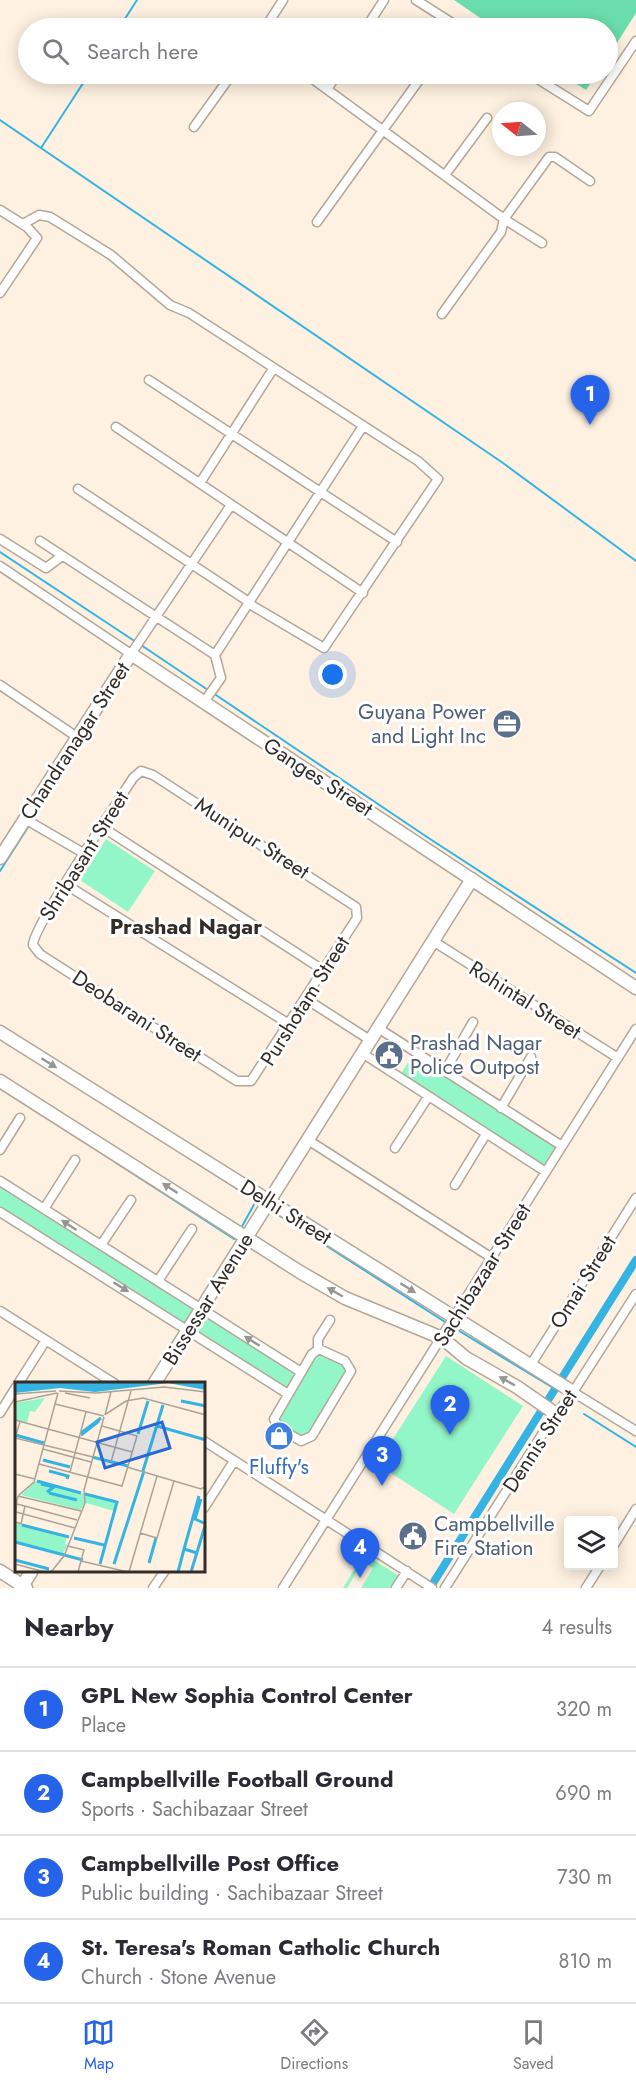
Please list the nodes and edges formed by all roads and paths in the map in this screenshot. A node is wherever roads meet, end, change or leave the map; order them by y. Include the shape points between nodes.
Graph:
1 (283, 0) edge
2 (384, 0) edge
3 (416, 0) edge
4 (271, 18) edge
5 (372, 18) edge
6 (444, 18) edge
7 (636, 41) edge
8 (618, 68) edge
9 (225, 84) edge
10 (322, 84) edge
11 (331, 84) edge
12 (416, 84) edge
13 (546, 84) edge
14 (608, 84) edge
15 (328, 88) junction
16 (487, 118) dead end
17 (194, 128) dead end
18 (384, 129) junction
19 (446, 175) junction
20 (590, 181) dead end
21 (0, 210) edge
22 (504, 219) junction
23 (317, 222) dead end
24 (23, 224) junction
25 (542, 243) dead end
26 (0, 293) edge
27 (442, 314) dead end
28 (273, 369) junction
29 (150, 380) dead end
30 (363, 426) junction
31 (116, 427) dead end
32 (231, 435) junction
33 (200, 483) junction
34 (78, 489) dead end
35 (321, 492) junction
36 (231, 505) junction
37 (0, 539) edge
38 (40, 541) dead end
39 (397, 542) junction
40 (288, 543) junction
41 (62, 556) junction
42 (192, 563) junction
43 (0, 566) edge
44 (363, 592) junction
45 (249, 602) junction
46 (156, 616) junction
47 (137, 646) junction
48 (215, 655) junction
49 (0, 685) edge
50 (209, 695) junction
51 (77, 738) junction
52 (141, 771) joint
53 (30, 821) junction
54 (102, 827) junction
55 (85, 854) junction
56 (0, 858) edge
57 (472, 879) junction
58 (65, 884) junction
59 (357, 913) joint
60 (433, 941) junction
61 (33, 945) joint
62 (323, 970) junction
63 (636, 988) edge
64 (306, 999) junction
65 (472, 1022) dead end
66 (289, 1024) junction
67 (378, 1028) junction
68 (636, 1029) edge
69 (0, 1032) edge
70 (370, 1041) junction
71 (362, 1053) junction
72 (531, 1058) dead end
73 (618, 1058) junction
74 (445, 1071) junction
75 (0, 1081) edge
76 (245, 1082) joint
77 (428, 1097) junction
78 (501, 1108) junction
79 (20, 1118) dead end
80 (486, 1134) junction
81 (308, 1140) junction
82 (562, 1146) junction
83 (395, 1148) dead end
84 (0, 1150) edge
85 (75, 1160) dead end
86 (546, 1172) junction
87 (0, 1181) edge
88 (455, 1185) dead end
89 (636, 1198) edge
90 (130, 1200) dead end
91 (267, 1205) junction
92 (44, 1209) junction
93 (0, 1212) edge
94 (192, 1229) dead end
95 (246, 1238) junction
96 (101, 1245) junction
97 (492, 1258) junction
98 (158, 1281) junction
99 (636, 1294) edge
100 (201, 1309) junction
101 (0, 1311) edge
102 (453, 1319) junction
103 (330, 1320) dead end
104 (188, 1330) junction
105 (444, 1334) junction
106 (46, 1340) junction
107 (318, 1349) junction
108 (530, 1366) junction
109 (301, 1372) junction
110 (19, 1382) edge
111 (112, 1382) edge
112 (155, 1382) edge
113 (15, 1388) edge
114 (288, 1394) junction
115 (571, 1394) junction
116 (558, 1412) junction
117 (0, 1413) edge
118 (636, 1431) edge
119 (206, 1442) edge
120 (234, 1461) junction
121 (206, 1505) edge
122 (636, 1509) edge
123 (327, 1520) junction
124 (618, 1538) edge
125 (597, 1570) edge
126 (407, 1571) junction
127 (0, 1572) edge
128 (30, 1573) edge
129 (163, 1573) edge
130 (23, 1587) edge
131 (153, 1588) edge
132 (283, 1588) edge
133 (396, 1588) edge
134 (432, 1588) edge
135 (445, 1588) edge
136 (586, 1588) edge

1 - 4 street
2 - 5 street
3 - 6 street
7 - 8 street
9 - 17 street
10 - 15 street
11 - 15 street
12 - 18 street
13 - 14 street via 590,111
15 - 18 street
16 - 19 street
18 - 19 street
18 - 23 street
19 - 22 street
20 - 22 street via 555,157 549,157
21 - 24 street
22 - 25 street
22 - 27 street via 501,232
24 - 26 street via 37,238
24 - 28 street via 39,215 50,217 111,255 170,305
28 - 30 street
28 - 32 street
29 - 32 street
30 - 35 street
30 - 39 street via 438,478
31 - 33 street
32 - 33 street
32 - 35 street
33 - 36 street
34 - 42 street
35 - 39 street
35 - 40 street
36 - 40 street
36 - 42 street
37 - 41 street via 46,568
38 - 41 street
39 - 44 street
40 - 44 street
40 - 45 street
41 - 46 street
42 - 45 street
42 - 46 street
43 - 47 street, Ganges Street
44 - 45 street via 324,648
45 - 48 street
46 - 47 street
46 - 48 street
47 - 50 street, Ganges Street
47 - 51 street, Chandranagar Street
48 - 50 street via 220,678
49 - 51 street
50 - 57 street, Ganges Street
51 - 53 street, Chandranagar Street
52 - 54 street, Shribasant Street
52 - 59 street, Munipur Street via 351,902
53 - 55 street
53 - 56 street, Chandranagar Street
54 - 55 street, Shribasant Street
54 - 62 street
55 - 58 street, Shribasant Street
57 - 60 street, Bissessar Avenue
57 - 63 street, Ganges Street
58 - 61 street, Shribasant Street via 34,935
58 - 66 street
59 - 62 street, Purshotam Street
60 - 67 street, Bissessar Avenue
60 - 73 street, Rohintal Street
61 - 76 street, Deobarani Street via 40,954 229,1076
62 - 64 street, Purshotam Street
64 - 66 street, Purshotam Street
64 - 70 street
65 - 74 street
66 - 76 street, Purshotam Street via 259,1073
67 - 70 street, Bissessar Avenue
67 - 74 street
68 - 73 street, Sachibazaar Street
69 -> 91 street, Delhi Street
70 - 71 street, Bissessar Avenue
71 - 77 street
71 - 81 street, Bissessar Avenue
72 - 78 street
73 - 82 street, Sachibazaar Street
74 - 78 street
95 -> 75 street, Delhi Street
77 - 80 street
77 - 83 street
78 - 82 street
79 - 84 street
80 - 86 street
80 - 88 street
81 - 91 street, Bissessar Avenue
81 - 97 street
82 - 86 street, Sachibazaar Street
85 - 92 street
86 - 97 street, Sachibazaar Street
87 - 92 street
89 - 108 street, Omai Street
90 - 96 street
91 - 95 street, Bissessar Avenue
91 -> 102 street, Delhi Street
96 -> 92 street
93 -> 104 street
94 - 98 street
95 - 100 street, Bissessar Avenue
105 -> 95 street, Delhi Street via 345,1298
96 - 98 street
97 - 102 street, Sachibazaar Street
98 - 100 street
99 - 115 street, Dennis Street
100 - 104 street, Bissessar Avenue
109 -> 100 street
101 - 106 street
102 - 105 street, Sachibazaar Street
102 - 108 street, Delhi Street
103 - 107 street via 317,1341
104 - 112 street, Bissessar Avenue
104 - 114 street
116 -> 105 street, Delhi Street via 466,1358
105 - 123 street, Sachibazaar Street
106 - 110 street
106 - 111 street
107 - 109 street
107 - 114 street via 345,1361 351,1371 305,1442 274,1422
108 - 115 street, Delhi Street
109 - 114 street
113 - 117 street
115 - 116 street, Dennis Street
115 - 118 street
116 - 135 street, Dennis Street
119 - 120 street
120 - 121 street
120 - 123 street
122 - 124 street
123 - 126 street
123 - 132 street, Sachibazaar Street
125 - 136 street
126 - 133 street
126 - 134 street
127 - 130 street
128 - 130 street
129 - 131 street

